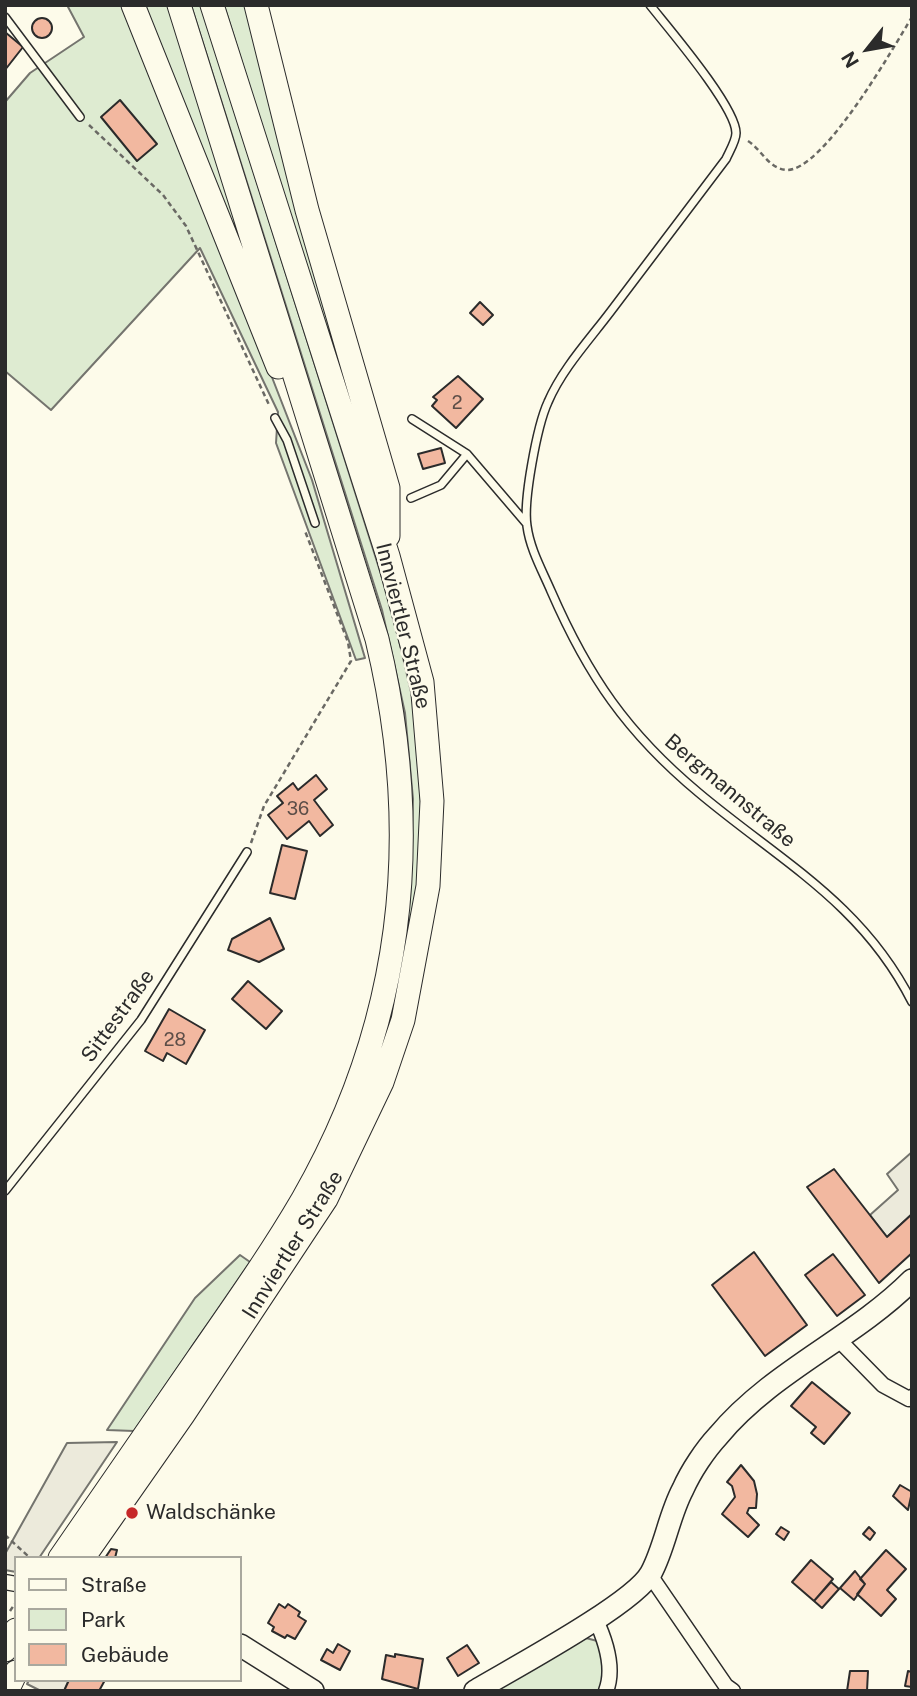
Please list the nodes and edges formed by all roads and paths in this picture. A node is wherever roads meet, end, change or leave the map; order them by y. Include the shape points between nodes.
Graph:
1 (133, 5) edge
2 (179, 5) edge
3 (212, 5) edge
4 (256, 5) edge
5 (650, 5) edge
6 (912, 17) edge
7 (5, 18) edge
8 (80, 117) joint
9 (736, 134) junction
10 (305, 407) junction
11 (275, 418) joint
12 (412, 419) dead end
13 (467, 454) junction
14 (411, 498) dead end
15 (302, 522) dead end
16 (315, 523) dead end
17 (526, 523) junction
18 (388, 556) junction
19 (247, 852) joint
20 (912, 1002) edge
21 (5, 1191) edge
22 (912, 1280) edge
23 (836, 1338) junction
24 (912, 1397) edge
25 (5, 1535) edge
26 (28, 1556) edge
27 (61, 1556) edge
28 (84, 1556) edge
29 (650, 1575) junction
30 (595, 1618) junction
31 (14, 1634) edge
32 (242, 1646) edge
33 (5, 1650) edge
34 (313, 1691) edge
35 (475, 1691) edge
36 (606, 1691) edge
37 (733, 1691) edge

1 - 10 main road via 279,370
2 - 10 main road, Innviertler Straße
3 - 18 main road, Innviertler Straße
4 - 18 main road via 307,210 388,488
5 - 9 lane via 730,113
6 - 9 path via 863,96 824,147 796,169 771,164
7 - 8 lane
8 - 11 path via 163,195 186,226
9 - 17 lane, Bergmannstraße via 726,159 548,401
10 - 27 main road, Innviertler Straße via 377,639 395,728 402,851 387,985 362,1073 303,1199
11 - 16 lane
12 - 13 lane
13 - 14 lane via 441,485
13 - 17 lane
15 - 19 path via 351,661 264,806
17 - 20 lane, Bergmannstraße via 531,547 562,616 599,687 619,714 657,756 856,919 894,967
18 - 28 main road, Innviertler Straße via 422,682 432,801 428,886 402,1020 382,1082 327,1199
19 - 21 lane, Sittestraße via 141,1020
22 - 23 street
23 - 24 street via 883,1385
23 - 29 street via 760,1394 717,1436 682,1489
25 - 26 path
29 - 30 street
29 - 37 street
30 - 35 street
30 - 36 street via 607,1644
31 - 33 main road
32 - 34 street

